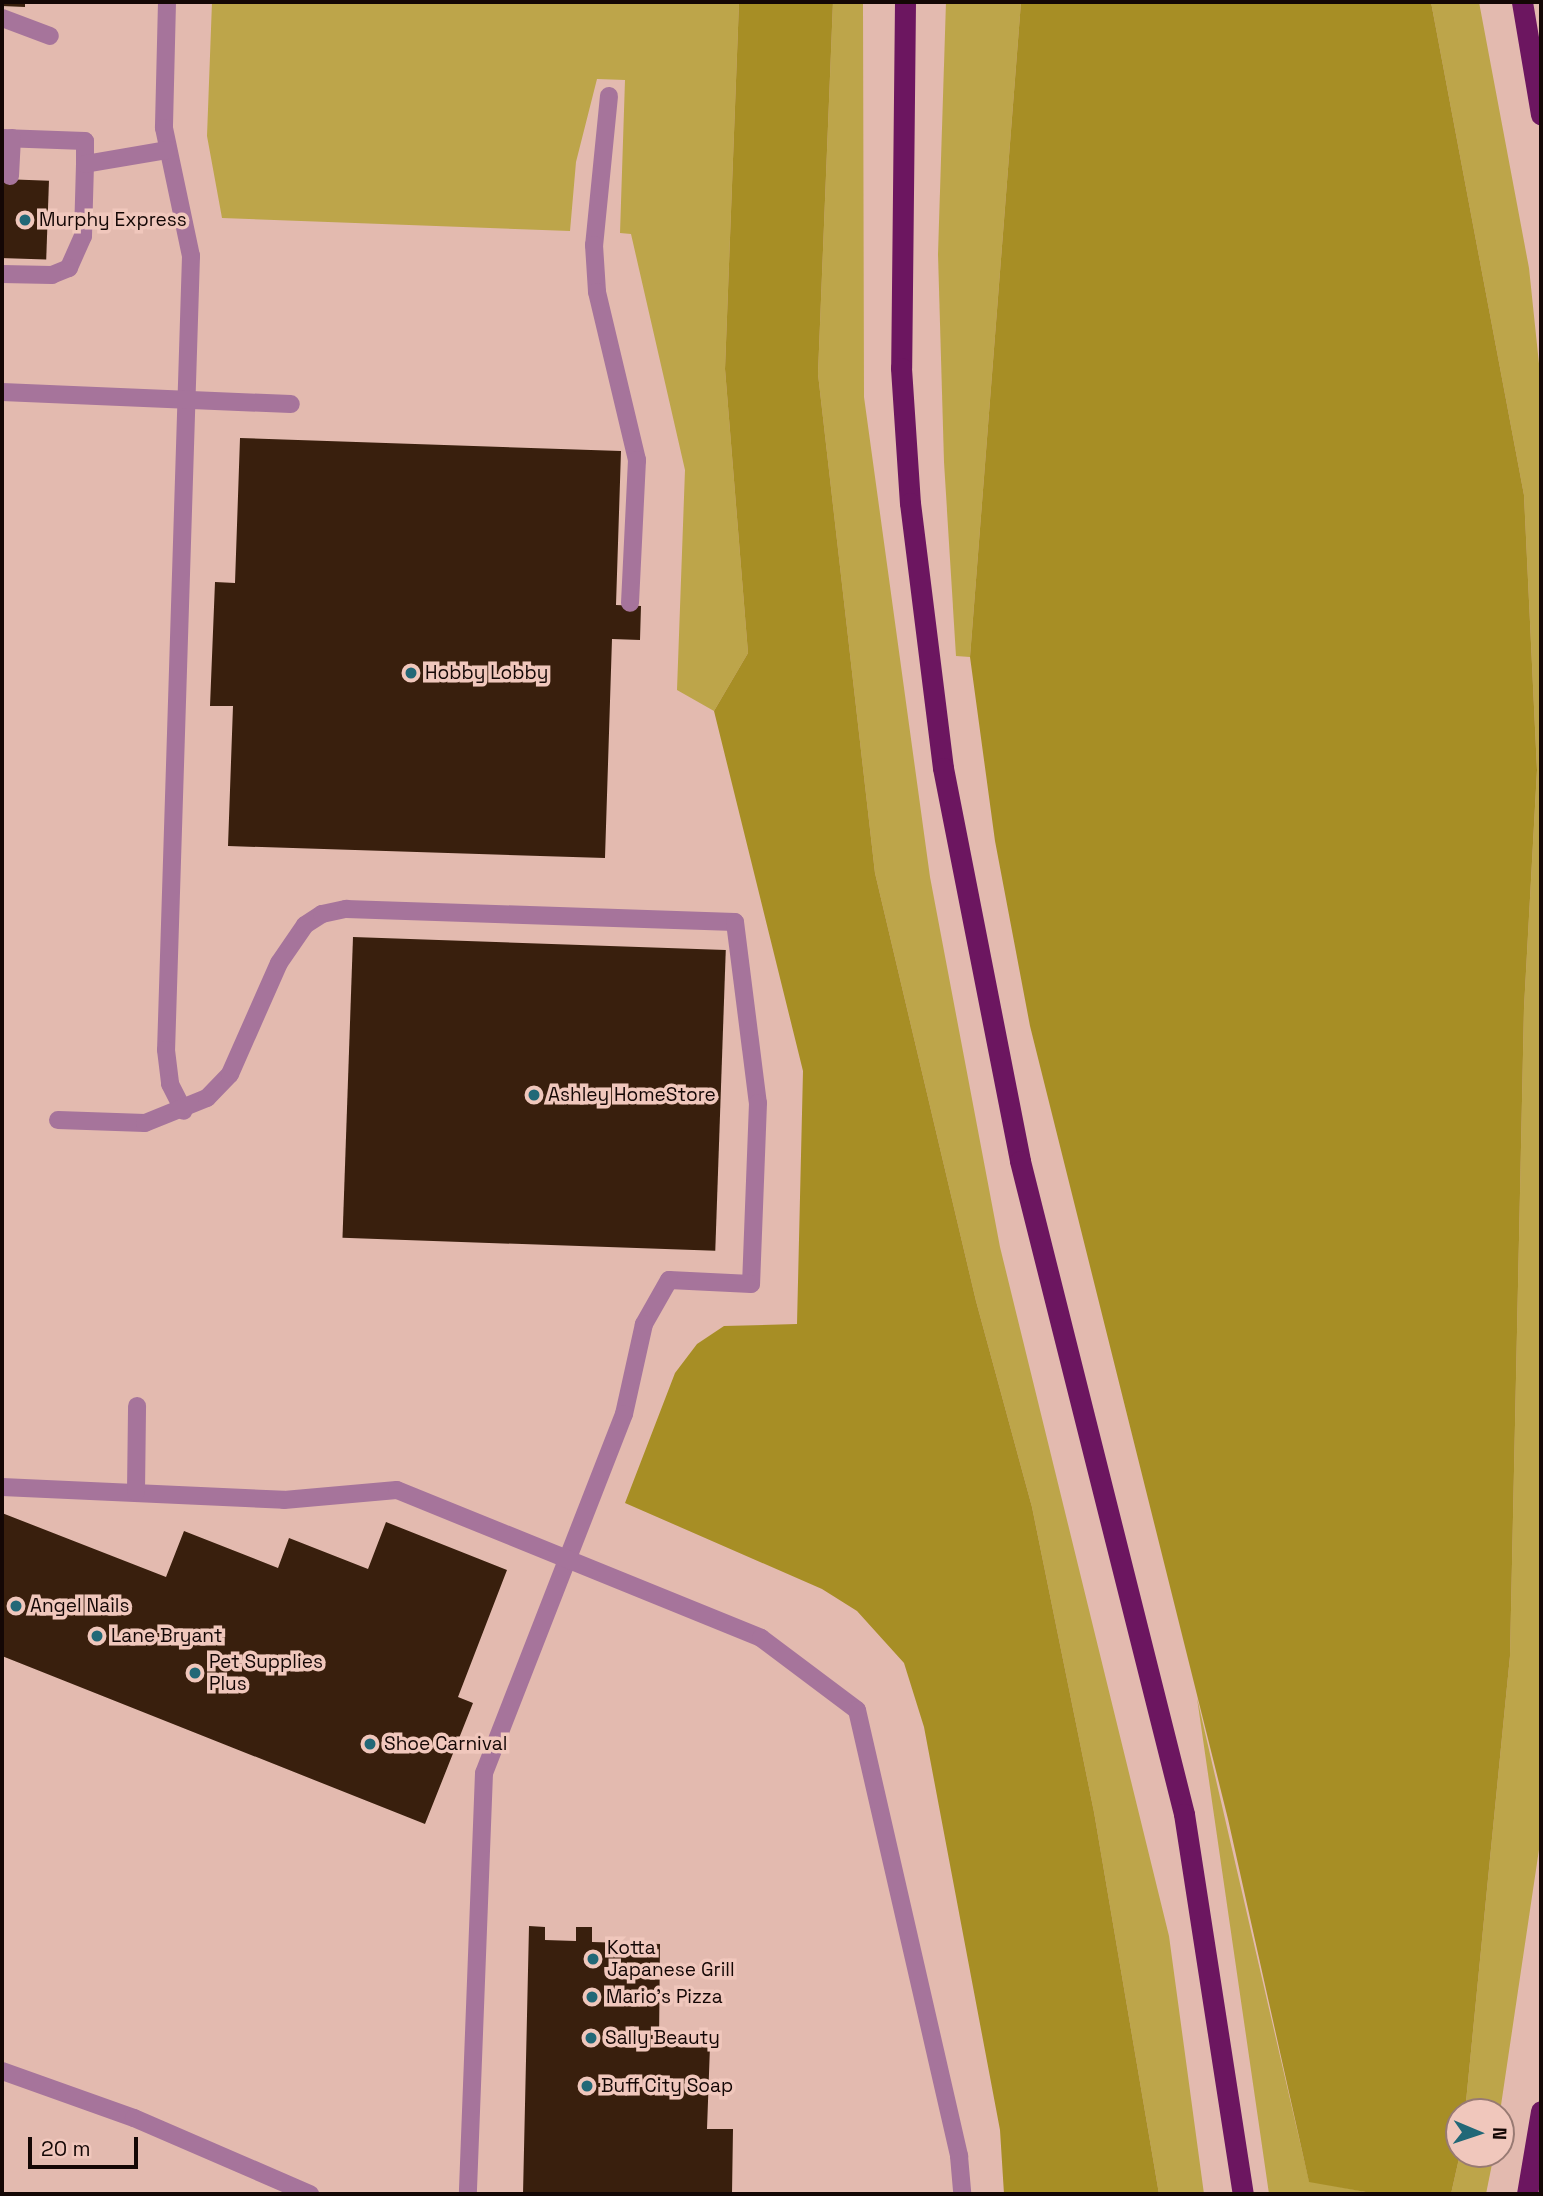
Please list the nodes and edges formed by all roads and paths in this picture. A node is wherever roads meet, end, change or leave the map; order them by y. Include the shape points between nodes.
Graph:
1 (167, 2) edge
2 (905, 2) edge
3 (1522, 2) edge
4 (2, 18) edge
5 (50, 36) dead end
6 (609, 96) dead end
7 (1541, 114) edge
8 (7, 138) edge
9 (168, 150) junction
10 (85, 164) junction
11 (10, 176) dead end
12 (5, 270) edge
13 (2, 392) edge
14 (191, 401) junction
15 (291, 404) dead end
16 (630, 603) dead end
17 (184, 1111) junction
18 (58, 1120) dead end
19 (137, 1406) dead end
20 (2, 1487) edge
21 (136, 1492) junction
22 (566, 1560) junction
23 (2, 2071) edge
24 (1541, 2111) edge
25 (310, 2194) edge
26 (468, 2194) edge
27 (962, 2194) edge
28 (1242, 2194) edge
29 (1527, 2194) edge

1 - 9 lane
2 - 28 highway via 901,368 910,503 943,768 1020,1161 1184,1814
3 - 7 highway
4 - 5 lane
6 - 16 lane via 594,245 597,292 637,460
8 - 10 lane via 85,141
8 - 11 lane
9 - 10 lane
9 - 14 lane via 191,256
10 - 12 lane via 83,236 69,268 52,275
13 - 14 lane
14 - 15 lane
14 - 17 lane via 166,1051 170,1084
17 - 18 lane via 145,1123
17 - 22 lane via 230,1074 279,962 305,925 322,914 346,909 735,922 758,1103 751,1284 669,1280 643,1324 624,1414
19 - 21 lane
20 - 21 lane
21 - 22 lane via 284,1500 397,1490
22 - 26 lane via 484,1773
22 - 27 lane via 761,1638 858,1710 959,2156
23 - 25 lane via 134,2118
24 - 29 highway

